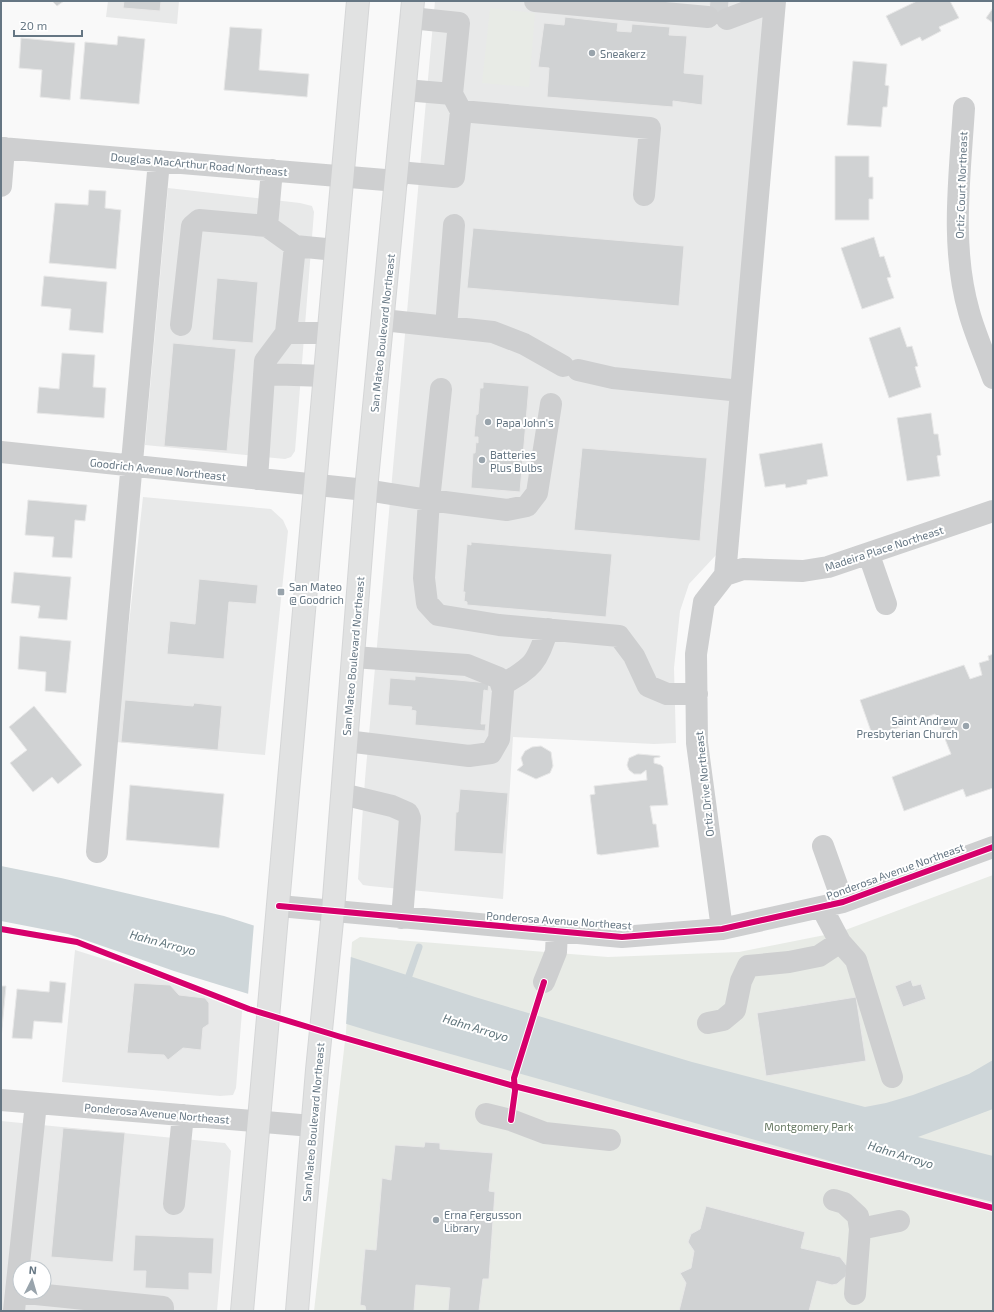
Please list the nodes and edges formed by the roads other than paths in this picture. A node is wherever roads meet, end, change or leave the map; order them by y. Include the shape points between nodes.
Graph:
1 (358, 1) edge
2 (535, 1) edge
3 (775, 1) edge
4 (412, 9) edge
5 (405, 90) junction
6 (456, 102) junction
7 (964, 108) dead end
8 (3, 148) edge
9 (159, 161) junction
10 (272, 170) junction
11 (342, 176) junction
12 (397, 176) junction
13 (1, 186) edge
14 (644, 195) dead end
15 (454, 225) dead end
16 (267, 226) junction
17 (294, 246) junction
18 (336, 250) junction
19 (383, 320) junction
20 (181, 326) dead end
21 (446, 327) junction
22 (286, 333) junction
23 (329, 333) junction
24 (264, 374) junction
25 (325, 376) junction
26 (993, 378) edge
27 (441, 389) dead end
28 (741, 391) junction
29 (551, 404) dead end
30 (1, 452) edge
31 (131, 466) junction
32 (257, 479) junction
33 (316, 485) junction
34 (366, 490) junction
35 (429, 500) junction
36 (993, 511) edge
37 (869, 555) junction
38 (725, 575) junction
39 (886, 604) dead end
40 (548, 629) junction
41 (353, 657) junction
42 (502, 685) junction
43 (697, 694) junction
44 (346, 741) junction
45 (342, 794) junction
46 (823, 846) dead end
47 (993, 847) edge
48 (97, 852) dead end
49 (832, 905) junction
50 (278, 914) junction
51 (402, 918) junction
52 (332, 919) junction
53 (722, 929) junction
54 (557, 931) junction
55 (840, 942) junction
56 (544, 982) dead end
57 (708, 1023) dead end
58 (892, 1077) dead end
59 (1, 1100) edge
60 (36, 1103) junction
61 (486, 1114) dead end
62 (183, 1115) junction
63 (258, 1121) junction
64 (312, 1126) junction
65 (610, 1140) dead end
66 (834, 1200) dead end
67 (174, 1204) dead end
68 (899, 1221) dead end
69 (860, 1229) junction
70 (855, 1294) dead end
71 (15, 1302) edge
72 (73, 1304) edge
73 (163, 1311) edge
74 (242, 1311) edge
75 (297, 1311) edge

1 - 11 main road
2 - 3 street via 717,18
3 - 28 street
4 - 5 main road, San Mateo Boulevard Northeast
4 - 6 street via 459,23
5 - 6 street
5 - 12 main road, San Mateo Boulevard Northeast
6 - 12 street, Douglas MacArthur Road Northeast via 454,177
6 - 14 street via 539,118 650,128
7 - 26 street, Ortiz Court Northeast via 958,221 960,267 969,311
8 - 9 street, Douglas MacArthur Road Northeast
8 - 13 street
9 - 10 street, Douglas MacArthur Road Northeast
9 - 31 street
10 - 11 street, Douglas MacArthur Road Northeast
10 - 16 street
11 - 12 street, Douglas MacArthur Road Northeast
11 - 18 main road
12 - 19 main road, San Mateo Boulevard Northeast
15 - 21 street
16 - 17 street
16 - 20 street via 199,220 192,226
17 - 18 street
17 - 22 street
18 - 23 main road
19 - 21 street
19 - 34 main road, San Mateo Boulevard Northeast
21 - 28 street via 493,332 524,344 570,368 613,378
22 - 23 street
22 - 24 street via 265,361
23 - 25 main road
24 - 25 street
24 - 32 street
25 - 33 main road
27 - 35 street
28 - 38 street
29 - 35 street, Goodrich Avenue Northeast via 537,493 527,506 507,510
30 - 31 street, Goodrich Avenue Northeast
31 - 32 street, Goodrich Avenue Northeast
31 - 48 street
32 - 33 street, Goodrich Avenue Northeast
33 - 34 street, Goodrich Avenue Northeast
33 - 50 main road
34 - 35 street, Goodrich Avenue Northeast
34 - 41 main road, San Mateo Boulevard Northeast
35 - 40 street via 424,578 427,603 432,609 438,615 499,625
36 - 37 street, Madeira Place Northeast
37 - 38 street, Madeira Place Northeast via 828,568 803,571 743,569
37 - 39 street
38 - 43 street, Ortiz Drive Northeast via 704,602 696,654
40 - 42 street via 538,657 526,671
40 - 43 street via 619,636 634,656 648,686 667,694
41 - 42 street via 467,665 500,678
41 - 44 main road, San Mateo Boulevard Northeast
42 - 44 street via 499,739 491,753 468,756
43 - 53 street, Ortiz Drive Northeast via 697,743
44 - 45 main road, San Mateo Boulevard Northeast
45 - 51 street via 392,806 408,813 410,818
45 - 52 main road, San Mateo Boulevard Northeast
46 - 49 street
47 - 49 street, Ponderosa Avenue Northeast
49 - 53 street, Ponderosa Avenue Northeast
49 - 55 street
50 - 52 street, Ponderosa Avenue Northeast
50 - 63 main road
51 - 52 street, Ponderosa Avenue Northeast
51 - 54 street, Ponderosa Avenue Northeast
52 - 64 main road, San Mateo Boulevard Northeast
53 - 54 street, Ponderosa Avenue Northeast via 622,937
54 - 56 street via 556,952
55 - 57 street via 819,956 748,966 741,981 735,1010 724,1020
55 - 58 street via 856,960
59 - 60 street, Ponderosa Avenue Northeast
60 - 62 street, Ponderosa Avenue Northeast
60 - 71 street
61 - 65 street via 545,1133
62 - 63 street, Ponderosa Avenue Northeast
62 - 67 street
63 - 64 street, Ponderosa Avenue Northeast
63 - 74 main road
64 - 75 main road, San Mateo Boulevard Northeast
66 - 69 street via 844,1203 858,1216
68 - 69 street
69 - 70 street
71 - 72 street
72 - 73 street via 163,1307

